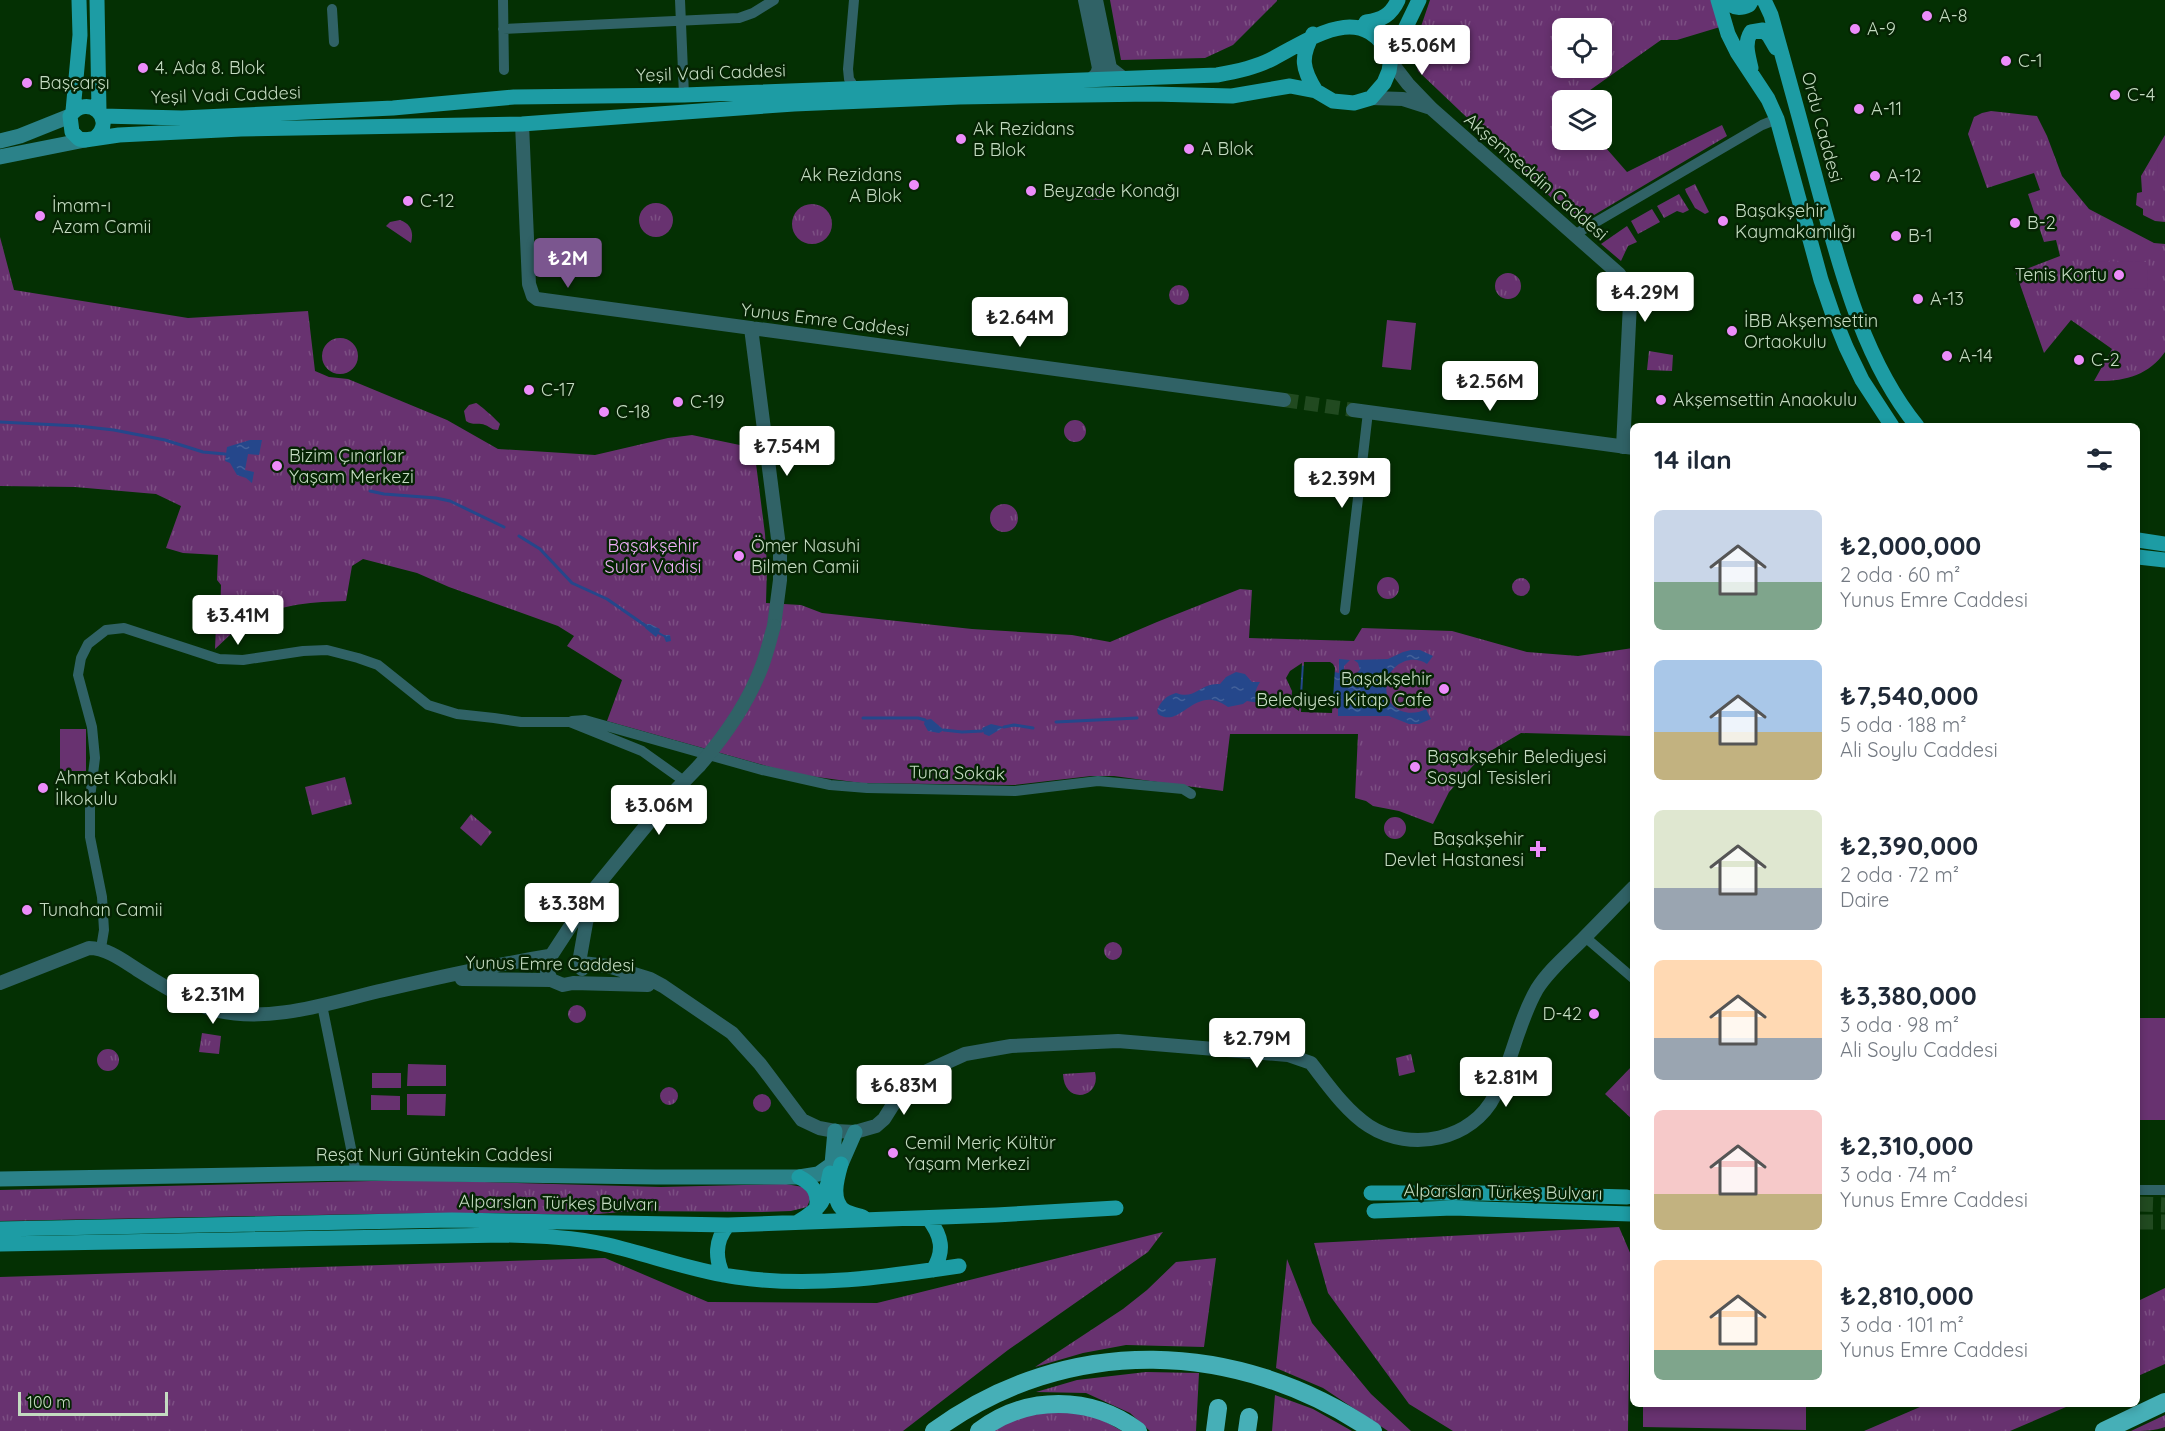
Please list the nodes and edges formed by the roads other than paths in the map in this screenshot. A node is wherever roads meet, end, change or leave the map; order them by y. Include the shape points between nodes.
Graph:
1 (79, 0) edge
2 (97, 0) edge
3 (503, 0) edge
4 (680, 0) edge
5 (774, 0) edge
6 (854, 0) edge
7 (1085, 0) edge
8 (1096, 0) edge
9 (1398, 0) edge
10 (1419, 0) edge
11 (1718, 0) edge
12 (1728, 0) edge
13 (1752, 0) edge
14 (1764, 0) edge
15 (332, 9) dead end
16 (681, 22) junction
17 (1366, 22) junction
18 (503, 29) junction
19 (1313, 34) junction
20 (334, 42) dead end
21 (1391, 60) junction
22 (848, 69) junction
23 (504, 70) dead end
24 (1752, 73) junction
25 (1788, 75) junction
26 (1123, 78) junction
27 (1092, 79) junction
28 (855, 88) junction
29 (830, 89) junction
30 (1316, 91) junction
31 (684, 95) junction
32 (519, 96) junction
33 (1371, 98) junction
34 (1432, 109) junction
35 (72, 113) junction
36 (100, 113) junction
37 (1777, 119) junction
38 (522, 123) junction
39 (90, 139) junction
40 (0, 141) edge
41 (0, 157) edge
42 (1574, 235) junction
43 (751, 328) junction
44 (1284, 400) tunnel mouth
45 (1353, 410) tunnel mouth
46 (1368, 412) junction
47 (1890, 423) edge
48 (1914, 423) edge
49 (1628, 448) edge
50 (2140, 540) edge
51 (2165, 544) edge
52 (2140, 557) edge
53 (2165, 560) edge
54 (1345, 610) dead end
55 (570, 722) junction
56 (684, 781) junction
57 (1191, 794) dead end
58 (596, 887) junction
59 (1630, 891) edge
60 (1585, 937) junction
61 (101, 948) junction
62 (551, 954) junction
63 (581, 960) junction
64 (1630, 976) edge
65 (435, 979) junction
66 (551, 980) junction
67 (0, 983) edge
68 (573, 983) junction
69 (663, 986) junction
70 (322, 1005) junction
71 (835, 1131) junction
72 (855, 1132) junction
73 (836, 1164) junction
74 (356, 1173) junction
75 (798, 1177) junction
76 (0, 1179) edge
77 (2140, 1190) edge
78 (2165, 1190) edge
79 (1371, 1194) dead end
80 (1627, 1197) dead end
81 (1116, 1208) dead end
82 (815, 1211) junction
83 (1374, 1211) dead end
84 (1630, 1214) edge
85 (928, 1218) junction
86 (872, 1220) junction
87 (797, 1222) junction
88 (729, 1226) junction
89 (0, 1229) edge
90 (0, 1244) edge
91 (959, 1266) dead end
92 (933, 1270) junction
93 (723, 1275) junction
94 (2165, 1402) edge
95 (1218, 1408) dead end
96 (934, 1431) edge
97 (979, 1431) edge
98 (1138, 1431) edge
99 (1215, 1431) edge
100 (1373, 1431) edge
101 (2104, 1431) edge

1 - 35 main road via 80,35
2 - 36 main road
3 - 18 street
4 - 16 street
5 - 16 street via 739,18
6 - 22 street
7 - 27 street via 1098,68
8 - 26 street via 1110,68
9 - 17 main road via 1386,16
10 - 21 main road
11 - 24 main road via 1728,34
12 - 13 main road via 1738,8
14 - 25 main road, Ordu Caddesi
15 - 20 street
16 - 18 street
16 - 31 street
17 - 19 main road, Yeşil Vadi Caddesi via 1336,21
17 - 21 main road via 1381,38
18 - 23 street
19 - 26 main road, Yeşil Vadi Caddesi via 1267,62 1232,73
19 - 30 main road via 1304,66
21 - 33 main road via 1384,83
21 - 34 street, Akşemseddin Caddesi
22 - 28 street
22 - 29 street
24 - 25 main road via 1747,38 1751,32 1762,30 1770,36
24 - 37 main road
25 - 48 main road, Ordu Caddesi via 1836,255 1861,328
26 - 27 main road, Yeşil Vadi Caddesi
27 - 28 main road, Yeşil Vadi Caddesi
28 - 29 main road, Yeşil Vadi Caddesi
29 - 31 main road, Yeşil Vadi Caddesi
30 - 33 main road, Yeşil Vadi Caddesi via 1343,103
30 - 38 main road, Yeşil Vadi Caddesi via 1290,86 1232,96 959,97
31 - 32 main road, Yeşil Vadi Caddesi
32 - 36 main road, Yeşil Vadi Caddesi via 393,108 194,117
32 - 38 main road via 532,101 535,108 534,116
32 - 38 main road via 508,103 506,112 510,120
33 - 34 street, Akşemseddin Caddesi via 1403,99
34 - 42 street, Akşemseddin Caddesi
35 - 36 main road via 89,106
35 - 39 main road via 72,132 79,139
35 - 40 main road
36 - 39 main road via 102,131
37 - 42 street
37 - 47 main road via 1833,315 1862,380
38 - 39 main road, Yeşil Vadi Caddesi via 242,129
38 - 43 street, Yunus Emre Caddesi via 529,284 533,296 556,303
39 - 41 main road, Yeşil Vadi Caddesi
42 - 49 street, Akşemseddin Caddesi via 1619,274 1630,293
43 - 44 street, Yunus Emre Caddesi
43 - 56 street, bridge via 780,554 774,626 745,703 725,735
45 - 46 street
46 - 49 street
46 - 54 street
50 - 51 main road
52 - 53 main road
55 - 56 street via 642,751
55 - 57 street, Tuna Sokak via 585,720 623,729 723,760 830,785 1015,791 1098,781 1183,789
55 - 61 street, Tuna Sokak via 521,722 457,714 428,705 378,665 327,650 219,659 124,628 106,630 88,644 78,675 92,727 95,758 90,837 102,897
56 - 58 street
58 - 62 street
58 - 63 street
59 - 60 street, Yunus Emre Caddesi
60 - 64 street
60 - 72 street, Yunus Emre Caddesi via 1535,992 1486,1110 1459,1132 1446,1136 1419,1140 1386,1134 1370,1126 1303,1059 1118,1041 1011,1046 965,1054 923,1073 901,1092 876,1126
61 - 67 street via 89,948
61 - 70 street, Yunus Emre Caddesi via 151,979 219,1011 265,1013
62 - 63 street, Yunus Emre Caddesi via 565,948 577,953
62 - 65 street, Yunus Emre Caddesi
62 - 66 street via 546,968
63 - 68 street via 581,974
63 - 69 street, Yunus Emre Caddesi
65 - 66 street, Yunus Emre Caddesi
65 - 70 street, Yunus Emre Caddesi
66 - 68 street, Yunus Emre Caddesi via 563,985
68 - 69 street, Yunus Emre Caddesi
69 - 71 street, Yunus Emre Caddesi via 732,1033 802,1120
70 - 74 street
71 - 72 street, Yunus Emre Caddesi
71 - 73 main road
72 - 73 main road
73 - 75 main road, Reşat Nuri Güntekin Caddesi
73 - 82 main road via 825,1197
73 - 86 main road via 839,1206
74 - 75 main road, Reşat Nuri Güntekin Caddesi
74 - 76 main road, Reşat Nuri Güntekin Caddesi
75 - 82 main road via 813,1186
77 - 78 street
79 - 80 main road, Alparslan Türkeş Bulvarı
81 - 85 main road, Alparslan Türkeş Bulvarı
82 - 87 main road
83 - 84 main road, Alparslan Türkeş Bulvarı via 1453,1208
85 - 86 main road, Alparslan Türkeş Bulvarı
85 - 92 main road via 942,1245
86 - 87 main road, Alparslan Türkeş Bulvarı
87 - 88 main road, Alparslan Türkeş Bulvarı
88 - 89 main road, Alparslan Türkeş Bulvarı via 452,1220
88 - 93 main road via 718,1240 717,1255
90 - 93 main road, Alparslan Türkeş Bulvarı via 536,1236 608,1245
91 - 92 main road, Alparslan Türkeş Bulvarı
92 - 93 main road, Alparslan Türkeş Bulvarı via 874,1278 791,1282
94 - 101 highway
95 - 99 highway
96 - 100 highway via 977,1403 1032,1379 1089,1365 1149,1360 1203,1363 1264,1376 1324,1400
97 - 98 highway via 1007,1414 1058,1404 1103,1410

